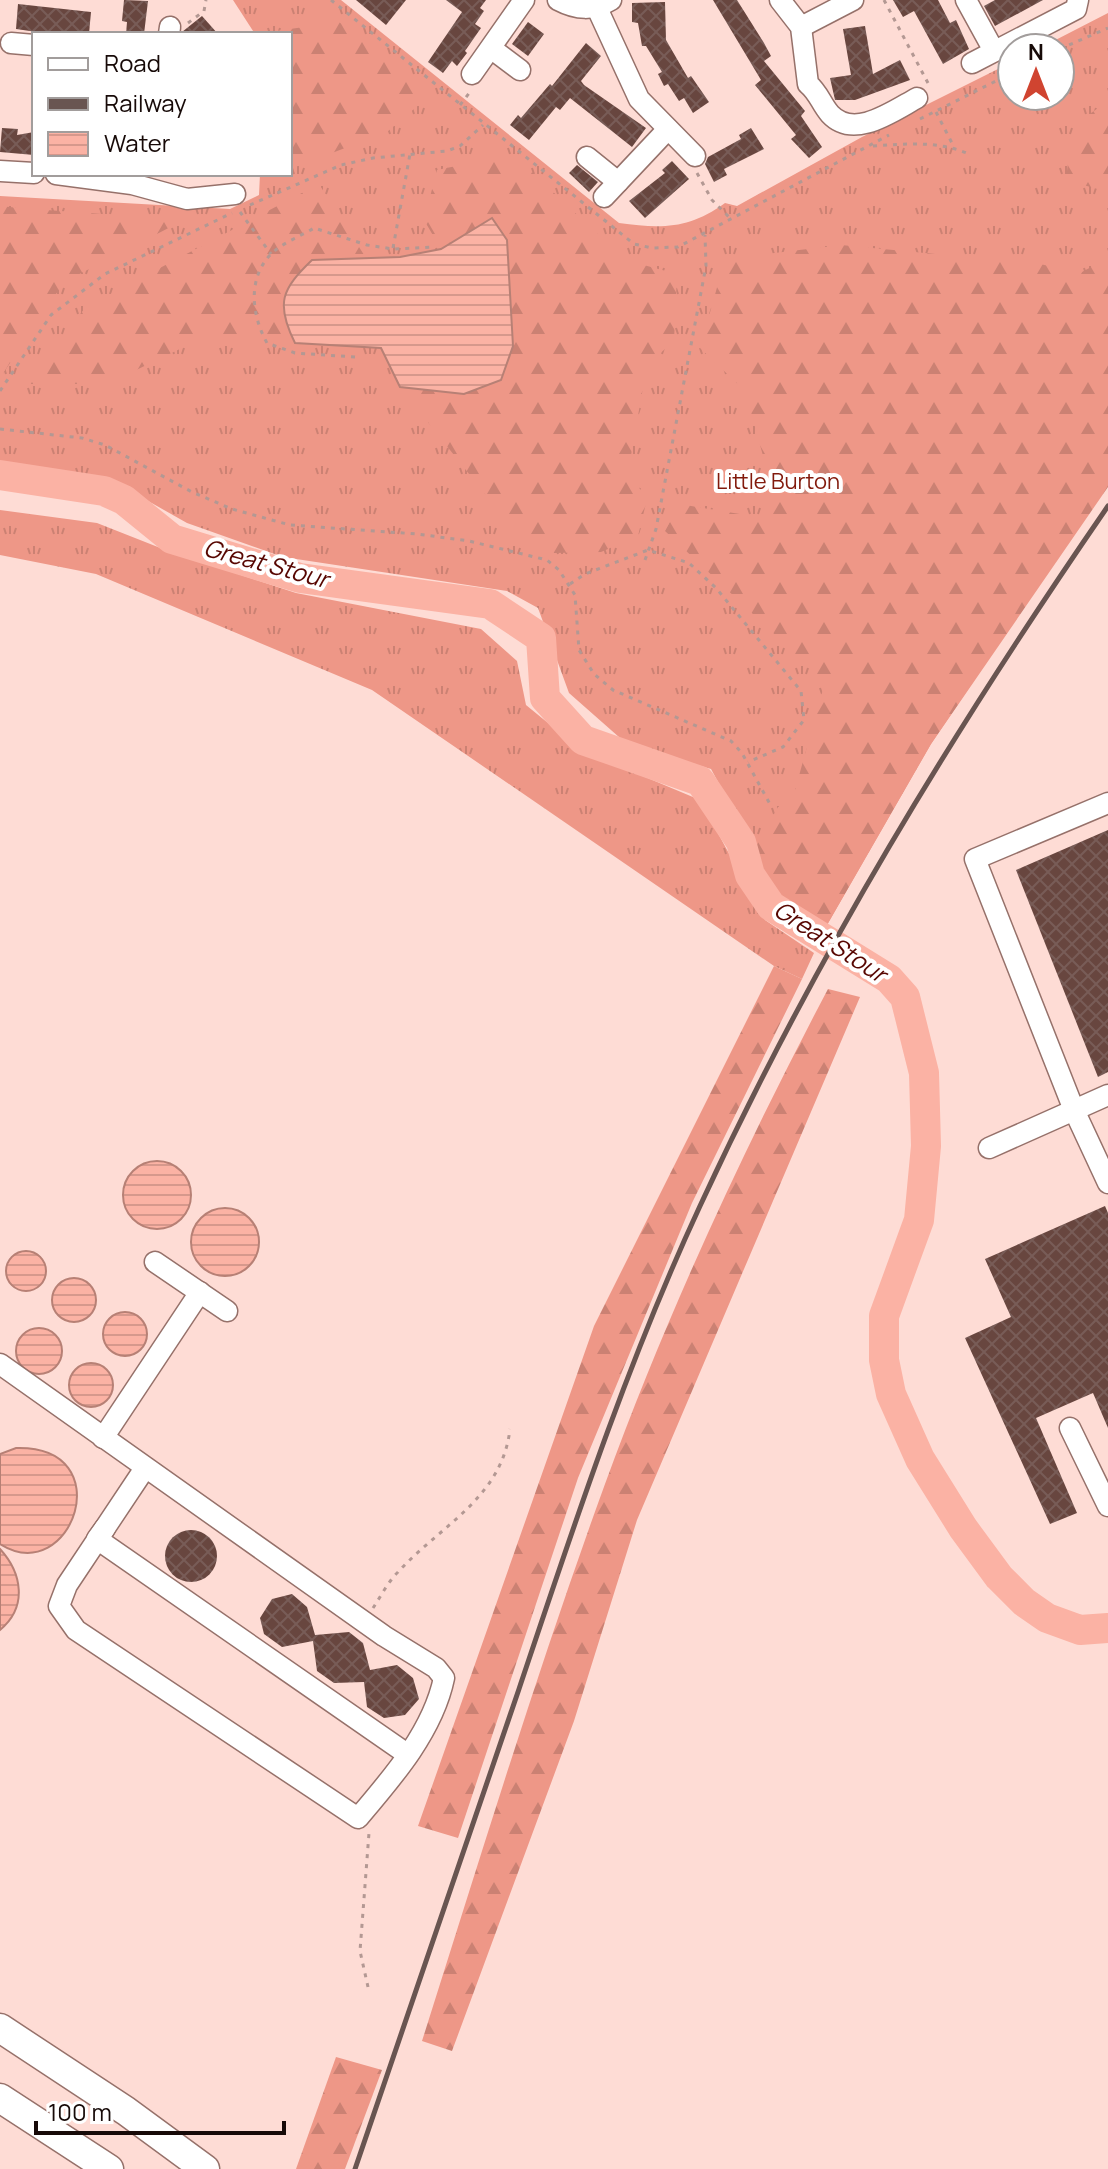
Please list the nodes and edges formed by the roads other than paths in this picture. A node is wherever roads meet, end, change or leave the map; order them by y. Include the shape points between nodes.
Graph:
1 (524, 0) edge
2 (558, 0) edge
3 (780, 0) edge
4 (853, 0) edge
5 (966, 0) edge
6 (1078, 0) edge
7 (604, 4) edge
8 (801, 27) junction
9 (11, 43) dead end
10 (32, 45) edge
11 (492, 49) junction
12 (994, 51) junction
13 (972, 63) dead end
14 (520, 70) dead end
15 (472, 74) dead end
16 (927, 96) road end
17 (668, 129) junction
18 (695, 156) road end
19 (587, 157) dead end
20 (0, 171) edge
21 (32, 173) edge
22 (86, 176) edge
23 (237, 202) road end
24 (1108, 803) edge
25 (1108, 1095) edge
26 (1074, 1110) junction
27 (989, 1148) dead end
28 (1108, 1183) edge
29 (155, 1262) dead end
30 (200, 1292) junction
31 (227, 1311) dead end
32 (0, 1364) edge
33 (1070, 1428) dead end
34 (103, 1438) junction
35 (145, 1468) junction
36 (1108, 1506) edge
37 (97, 1539) junction
38 (407, 1754) junction
39 (0, 2028) edge
40 (0, 2098) edge
41 (109, 2169) edge
42 (205, 2169) edge

1 - 11 street
2 - 7 street via 582,8
3 - 8 street
4 - 8 street
5 - 12 street
6 - 12 street via 1076,9
7 - 17 street via 635,92
8 - 16 street via 808,84 833,118 848,123 876,120
9 - 10 street
11 - 14 street
11 - 15 street
12 - 13 street
17 - 18 street
17 - 19 street via 611,189
20 - 21 street
22 - 23 street via 187,199
24 - 26 street via 975,859
25 - 26 street
26 - 27 street
26 - 28 street
29 - 30 street
30 - 31 street
30 - 34 street
32 - 34 street
33 - 36 street
34 - 35 street
35 - 37 street
35 - 38 street via 436,1668 444,1678 439,1705
37 - 38 street
37 - 38 street via 59,1606 69,1623 358,1818
39 - 42 highway
40 - 41 highway

